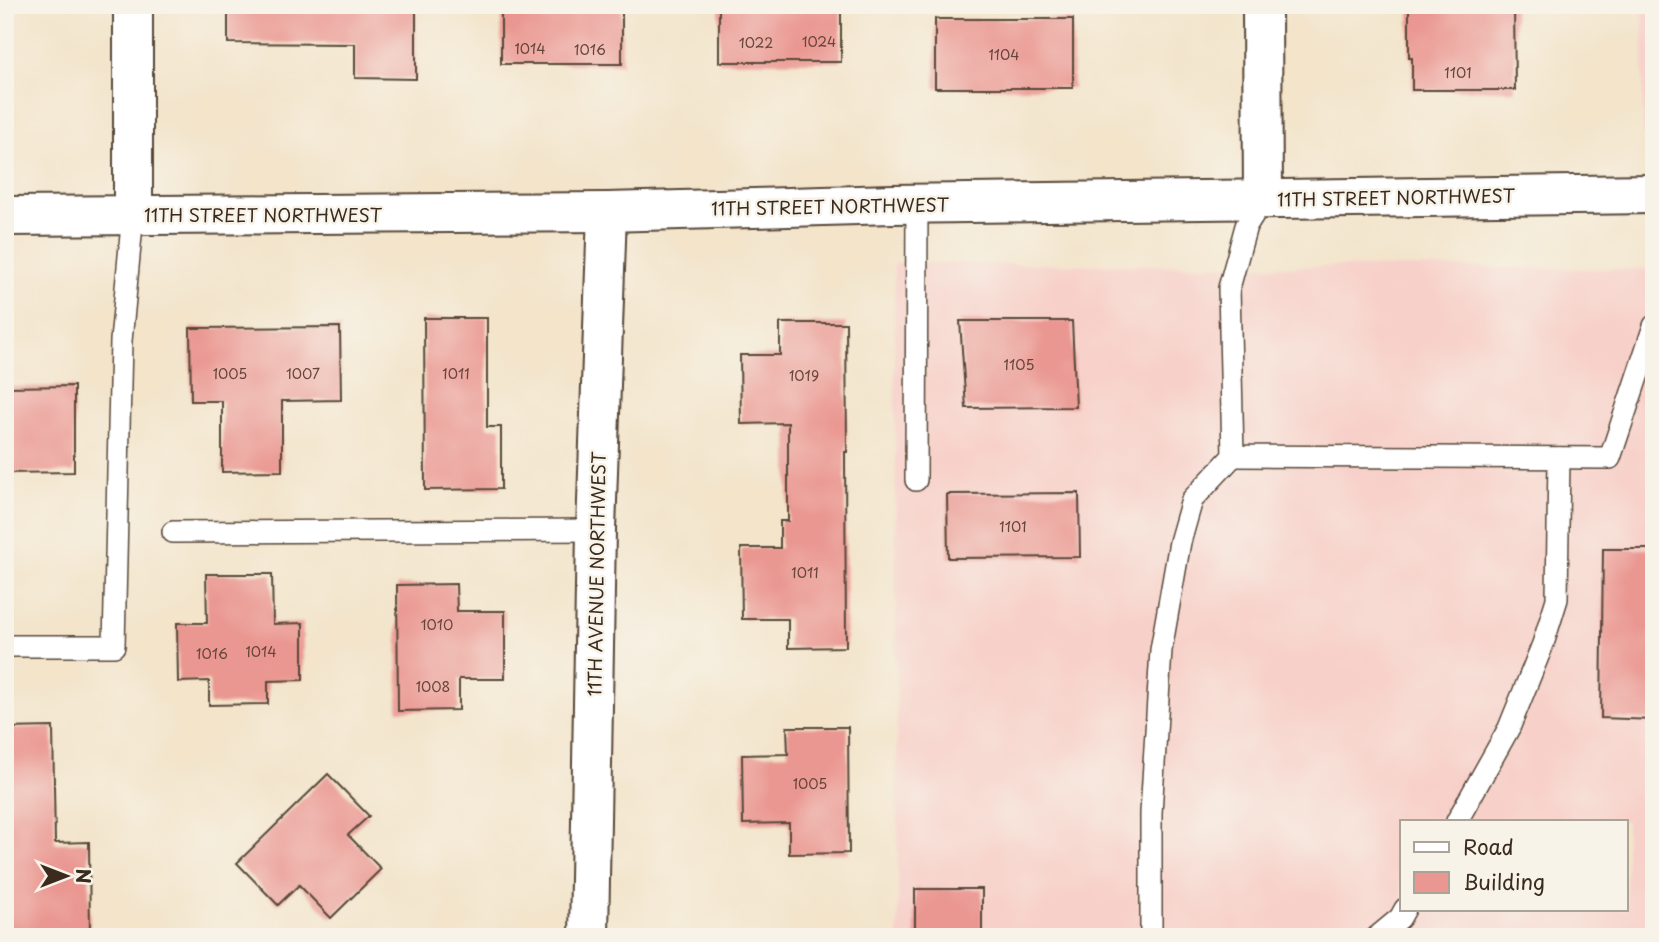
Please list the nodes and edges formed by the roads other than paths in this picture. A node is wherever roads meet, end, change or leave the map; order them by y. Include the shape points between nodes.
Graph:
1 (133, 5) edge
2 (1262, 5) edge
3 (1654, 194) edge
4 (1263, 199) junction
5 (917, 204) junction
6 (607, 212) junction
7 (133, 214) junction
8 (5, 216) edge
9 (1654, 326) edge
10 (1233, 456) junction
11 (1559, 458) junction
12 (916, 480) dead end
13 (596, 530) junction
14 (173, 532) dead end
15 (5, 646) edge
16 (1458, 820) edge
17 (1404, 911) edge
18 (589, 937) edge
19 (1152, 937) edge
20 (1377, 937) edge

1 - 7 street
2 - 4 street
3 - 4 street, 11TH STREET NORTHWEST
4 - 5 street, 11TH STREET NORTHWEST
4 - 10 lane via 1245,226 1229,288
5 - 6 street, 11TH STREET NORTHWEST
5 - 12 lane
6 - 7 street, 11TH STREET NORTHWEST
6 - 13 street, 11TH AVENUE NORTHWEST
7 - 8 street, 11TH STREET NORTHWEST
7 - 15 lane via 121,341 114,646
9 - 11 lane via 1610,458
10 - 11 lane
10 - 19 lane via 1192,500 1161,650 1151,813
11 - 16 lane via 1557,599 1509,728
13 - 14 lane
13 - 18 street, 11TH AVENUE NORTHWEST
17 - 20 lane

